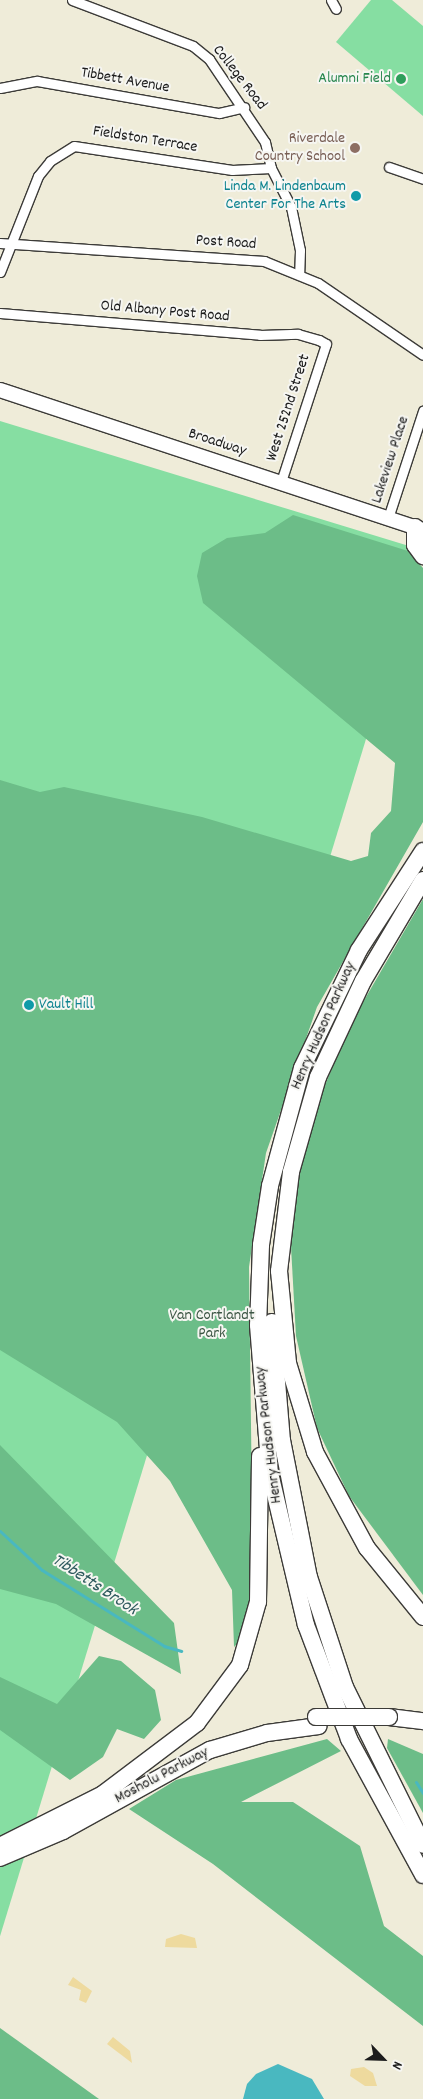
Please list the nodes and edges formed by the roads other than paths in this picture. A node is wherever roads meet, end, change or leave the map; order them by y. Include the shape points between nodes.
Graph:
1 (72, 0) edge
2 (331, 0) edge
3 (336, 9) dead end
4 (0, 88) edge
5 (244, 107) junction
6 (389, 167) dead end
7 (271, 168) junction
8 (423, 179) edge
9 (0, 243) edge
10 (10, 243) junction
11 (0, 272) edge
12 (299, 273) junction
13 (0, 313) edge
14 (326, 344) joint
15 (423, 355) edge
16 (0, 390) edge
17 (423, 411) edge
18 (281, 482) junction
19 (388, 518) junction
20 (419, 529) edge
21 (423, 556) edge
22 (423, 838) edge
23 (423, 851) edge
24 (423, 880) edge
25 (423, 886) edge
26 (395, 891) junction
27 (407, 905) junction
28 (281, 1241) junction
29 (262, 1386) junction
30 (423, 1617) edge
31 (317, 1721) junction
32 (390, 1721) junction
33 (423, 1722) edge
34 (423, 1728) edge
35 (103, 1794) junction
36 (423, 1845) edge
37 (0, 1846) edge
38 (0, 1858) edge
39 (423, 1875) edge

1 - 5 street, College Road via 198,49
2 - 3 street
4 - 5 street, Tibbett Avenue via 37,81 218,113
5 - 7 street, College Road via 262,135
6 - 8 street
7 - 10 street, Fieldston Terrace via 232,170 74,146 43,168
7 - 12 street via 290,207 300,250
9 - 10 street, Post Road
10 - 11 street, Fieldston Terrace
10 - 12 street, Post Road via 264,261
12 - 15 street, Post Road
13 - 14 street, Old Albany Post Road via 260,335 298,334
14 - 18 street, West 252nd Street
16 - 18 main road, Broadway
17 - 19 street, Lakeview Place
18 - 19 main road, Broadway
19 - 20 main road, Broadway
20 - 21 highway via 415,545
22 - 26 highway
23 - 26 highway, Henry Hudson Parkway
24 - 27 highway, Henry Hudson Parkway
25 - 27 highway
26 - 29 highway, Henry Hudson Parkway via 334,996 302,1068 281,1131 259,1270
27 - 28 highway, Henry Hudson Parkway via 363,981 318,1077 291,1172
28 - 30 highway, Henry Hudson Parkway via 285,1344 308,1436 360,1537
28 - 36 highway via 272,1283 276,1390 293,1506 309,1577 349,1695
29 - 35 highway via 258,1602 248,1646 230,1683 209,1711
29 - 39 highway, Henry Hudson Parkway via 280,1528 314,1651 353,1747
31 - 32 highway, Mosholu Parkway
31 - 35 highway, Mosholu Parkway via 214,1739
31 - 38 highway, Mosholu Parkway via 210,1750 76,1824
32 - 33 highway, Mosholu Parkway
32 - 34 highway, Mosholu Parkway
35 - 37 highway, Mosholu Parkway

